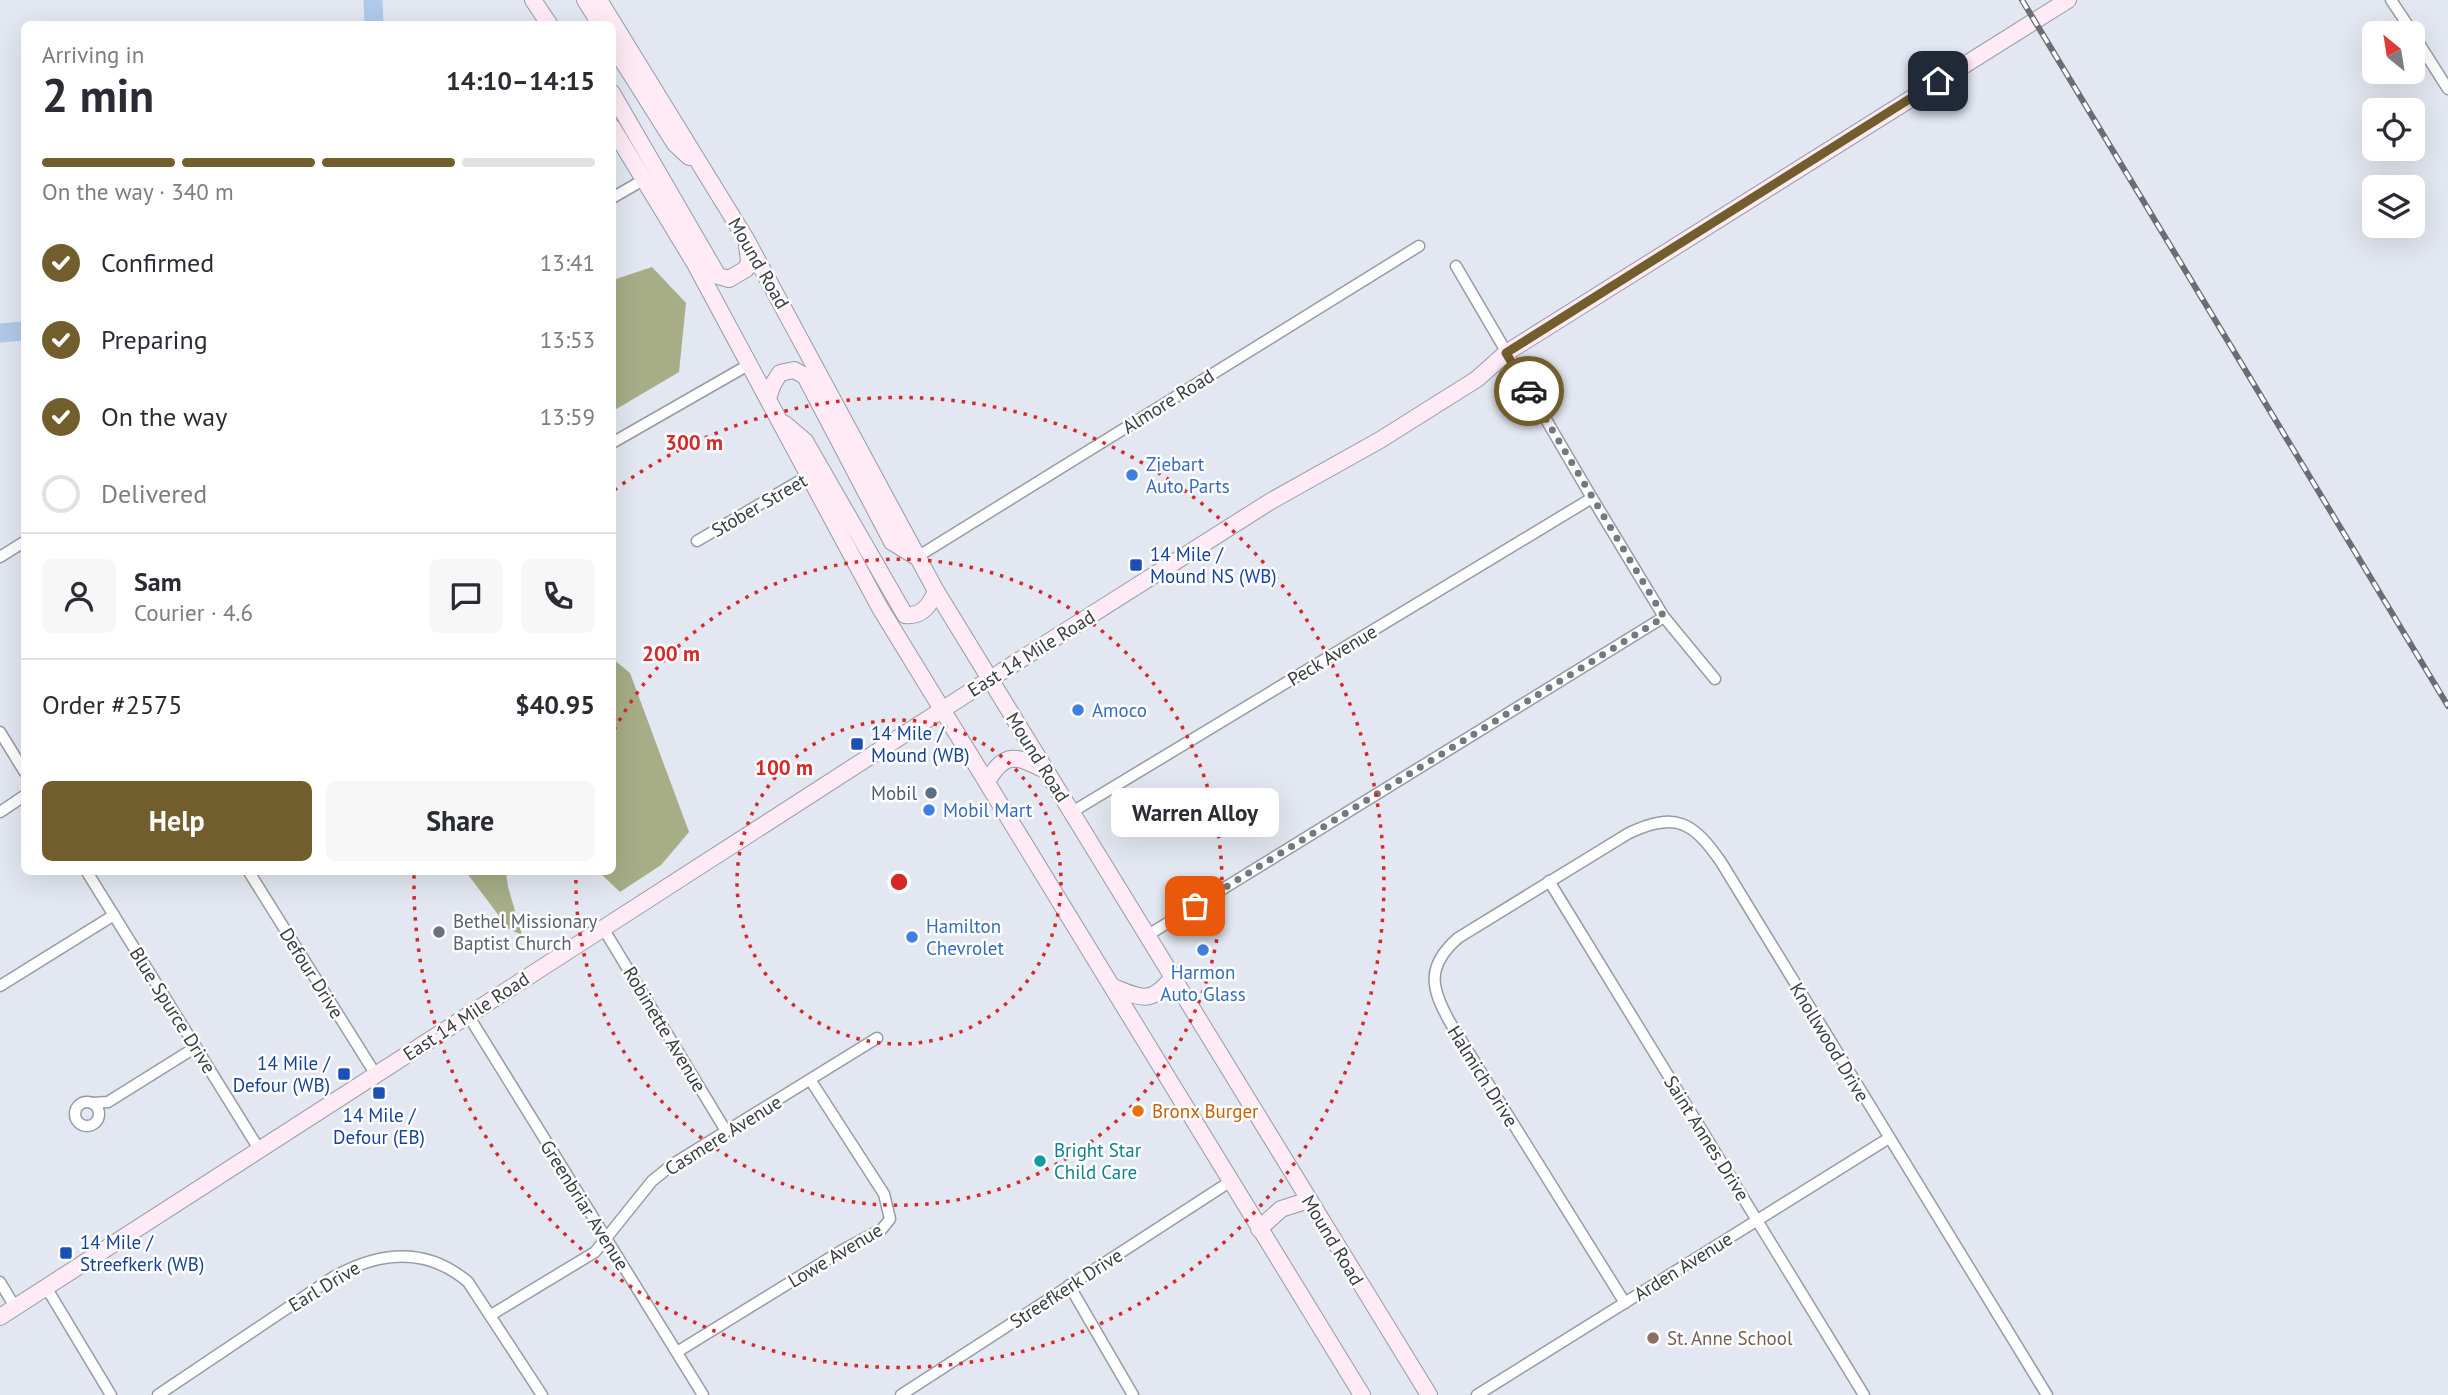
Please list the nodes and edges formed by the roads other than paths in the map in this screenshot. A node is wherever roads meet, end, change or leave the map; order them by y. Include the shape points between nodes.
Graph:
1 (533, 0) edge
2 (585, 0) edge
3 (599, 0) edge
4 (2068, 0) edge
5 (2391, 0) edge
6 (547, 21) edge
7 (598, 21) edge
8 (612, 21) edge
9 (2405, 21) edge
10 (616, 27) edge
11 (616, 50) edge
12 (2426, 54) edge
13 (2448, 89) edge
14 (616, 100) edge
15 (616, 133) edge
16 (706, 173) junction
17 (645, 179) junction
18 (616, 196) edge
19 (746, 239) junction
20 (1419, 246) dead end
21 (1456, 266) dead end
22 (1506, 353) junction
23 (750, 364) junction
24 (768, 398) junction
25 (616, 441) edge
26 (814, 473) junction
27 (1592, 498) junction
28 (697, 541) dead end
29 (21, 544) edge
30 (0, 556) edge
31 (917, 557) junction
32 (936, 591) junction
33 (1664, 617) junction
34 (990, 678) junction
35 (1716, 679) dead end
36 (943, 709) junction
37 (0, 732) edge
38 (21, 766) edge
39 (1045, 770) junction
40 (987, 782) junction
41 (21, 798) edge
42 (0, 811) edge
43 (1072, 812) junction
44 (89, 875) edge
45 (251, 875) edge
46 (1549, 881) junction
47 (114, 915) junction
48 (603, 928) junction
49 (1147, 935) junction
50 (1173, 977) junction
51 (0, 986) edge
52 (1113, 987) junction
53 (468, 1015) junction
54 (877, 1038) dead end
55 (196, 1047) junction
56 (376, 1074) junction
57 (811, 1081) junction
58 (108, 1102) junction
59 (92, 1103) junction
60 (100, 1116) junction
61 (726, 1131) junction
62 (1889, 1138) junction
63 (259, 1149) junction
64 (1231, 1181) junction
65 (1308, 1200) junction
66 (1757, 1220) junction
67 (1259, 1229) junction
68 (606, 1239) junction
69 (0, 1282) edge
70 (1069, 1285) junction
71 (46, 1287) junction
72 (1625, 1303) junction
73 (15, 1307) junction
74 (491, 1315) junction
75 (0, 1317) edge
76 (677, 1352) junction
77 (111, 1395) edge
78 (158, 1395) edge
79 (542, 1395) edge
80 (703, 1395) edge
81 (901, 1395) edge
82 (1133, 1395) edge
83 (1362, 1395) edge
84 (1429, 1395) edge
85 (1477, 1395) edge
86 (1864, 1395) edge
87 (2046, 1395) edge

1 - 6 main road
2 - 7 main road
3 - 8 main road, Mound Road
4 - 22 main road, East 14 Mile Road
5 - 9 street
10 - 16 main road, Mound Road
11 - 16 main road via 675,144
12 - 13 street
14 - 19 main road via 718,276 729,279 746,269
15 - 17 main road
16 - 19 main road, Mound Road
17 - 18 street
17 - 23 main road
19 - 31 main road, Mound Road
20 - 31 street, Almore Road
21 - 22 street
22 - 27 street
22 - 34 main road, East 14 Mile Road via 1469,384 1271,501
23 - 24 main road
23 - 25 street
24 - 26 main road
24 - 31 main road via 780,373 794,370 805,376 892,542
26 - 28 street, Stober Street
26 - 32 main road via 905,615 930,606
26 - 36 main road via 880,608
27 - 33 street
27 - 43 street, Peck Avenue
29 - 30 street
31 - 32 main road, Mound Road
32 - 34 main road, Mound Road
33 - 35 street
33 - 49 street
34 - 36 main road, East 14 Mile Road
34 - 39 main road, Mound Road
36 - 40 main road
36 - 48 main road, East 14 Mile Road
37 - 38 street
39 - 40 main road via 1022,759 1006,760
39 - 43 main road, Mound Road
40 - 52 main road
41 - 42 street
43 - 49 main road, Mound Road
44 - 47 street, Blue Spurce Drive
45 - 56 street, Defour Drive
46 - 62 street, Knollwood Drive via 1647,824 1671,821 1694,830 1721,862
46 - 66 street, Saint Annes Drive
46 - 72 street, Halmich Drive via 1446,949 1436,967 1434,990
47 - 51 street
47 - 55 street, Blue Spurce Drive
48 - 53 main road, East 14 Mile Road
48 - 61 street, Robinette Avenue
49 - 50 main road, Mound Road
50 - 52 main road via 1160,992 1147,998
50 - 65 main road, Mound Road
52 - 64 main road
53 - 56 main road, East 14 Mile Road
53 - 68 street, Greenbriar Avenue
54 - 57 street, Casmere Avenue
55 - 58 street
55 - 63 street, Blue Spurce Drive
56 - 63 main road, East 14 Mile Road
57 - 61 street, Casmere Avenue
57 - 76 street, Lowe Avenue via 884,1194 890,1219 881,1229
58 - 59 street
58 - 60 street
59 - 60 street
59 - 60 street via 77,1107 78,1123 89,1127
61 - 68 street, Casmere Avenue via 652,1181
62 - 66 street, Arden Avenue
62 - 87 street, Knollwood Drive
63 - 71 main road, East 14 Mile Road
64 - 67 main road
64 - 70 street, Streefkerk Drive
65 - 67 main road via 1280,1209
65 - 84 main road, Mound Road
66 - 72 street, Arden Avenue
66 - 86 street, Saint Annes Drive
67 - 83 main road
68 - 74 street, Casmere Avenue via 595,1252
68 - 76 street, Greenbriar Avenue
69 - 73 street
70 - 81 street, Streefkerk Drive
70 - 82 street
71 - 73 main road, East 14 Mile Road
71 - 77 street
72 - 85 street, Arden Avenue
73 - 75 main road, East 14 Mile Road
74 - 78 street, Earl Drive via 468,1282 438,1262 406,1256 375,1258 335,1276
74 - 79 street
76 - 80 street, Greenbriar Avenue

